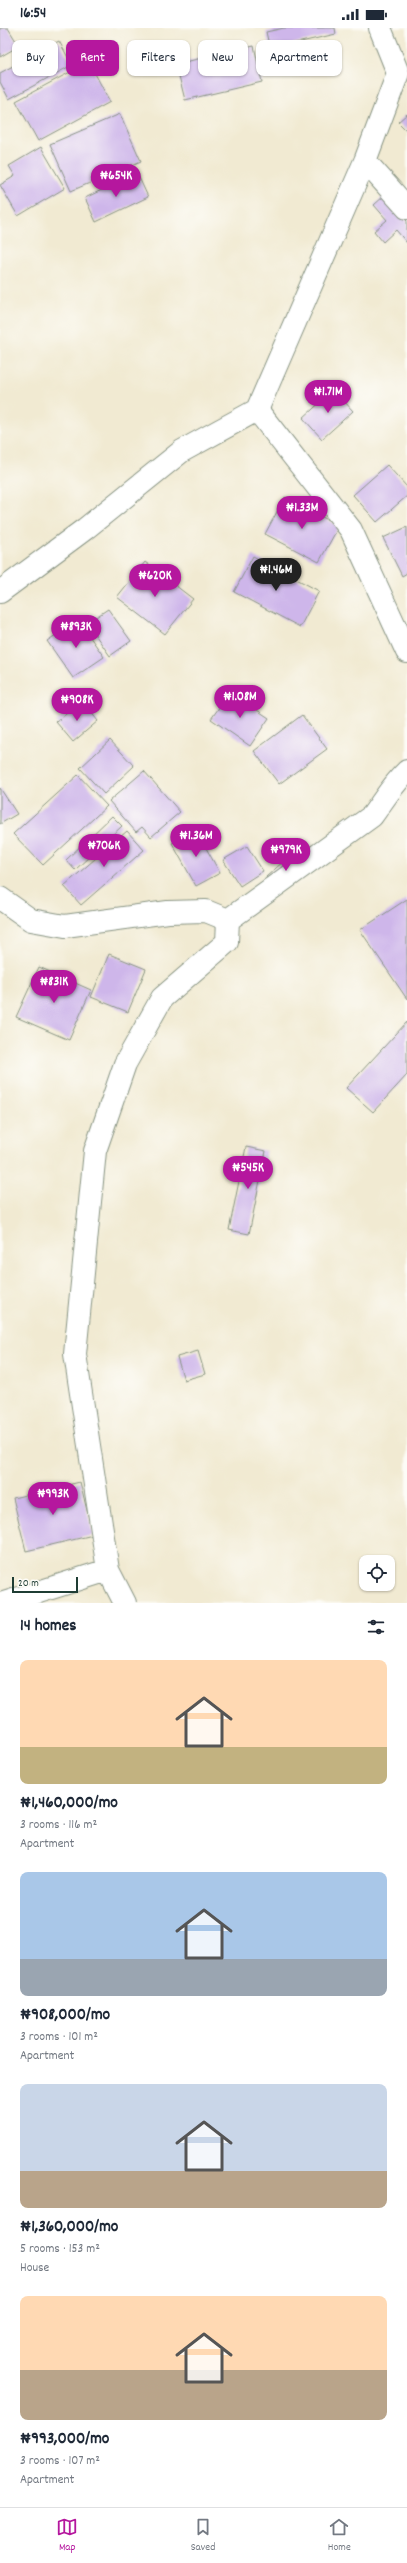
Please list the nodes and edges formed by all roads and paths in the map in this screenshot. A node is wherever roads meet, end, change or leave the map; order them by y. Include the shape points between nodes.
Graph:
1 (380, 28) edge
2 (403, 72) edge
3 (365, 161) junction
4 (407, 208) edge
5 (257, 410) junction
6 (0, 592) edge
7 (407, 652) edge
8 (407, 772) edge
9 (0, 898) edge
10 (228, 920) junction
11 (108, 1570) junction
12 (4, 1603) edge
13 (125, 1603) edge

1 - 2 street
2 - 3 street
3 - 4 street
3 - 5 street
5 - 6 street via 182,451 85,529
5 - 7 street via 351,530
8 - 10 street via 392,785 385,800 372,816
9 - 10 street via 31,920 65,926 168,912 206,911
10 - 11 street via 227,942 162,998 125,1064 95,1151 75,1354
11 - 12 street
11 - 13 street

